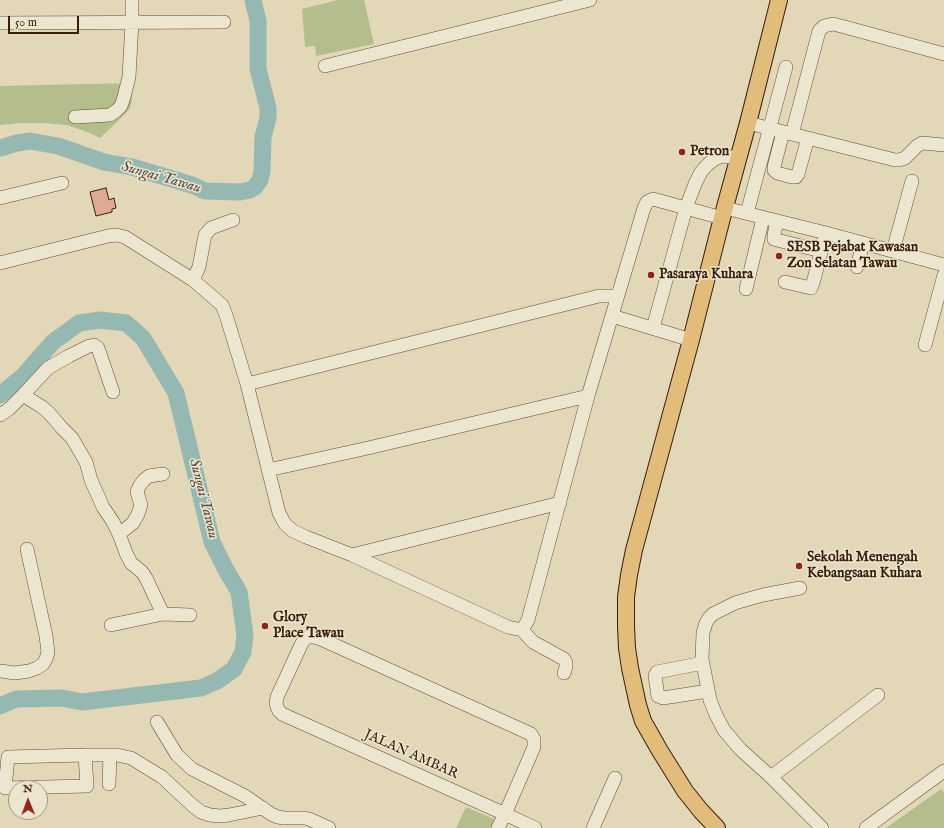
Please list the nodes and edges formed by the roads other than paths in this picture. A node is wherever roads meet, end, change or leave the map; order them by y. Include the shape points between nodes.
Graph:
1 (132, 0) edge
2 (590, 0) edge
3 (779, 4) edge
4 (132, 22) junction
5 (224, 22) dead end
6 (0, 23) edge
7 (944, 54) edge
8 (325, 66) dead end
9 (786, 67) dead end
10 (75, 117) dead end
11 (748, 123) junction
12 (769, 129) junction
13 (788, 133) junction
14 (808, 138) junction
15 (944, 145) edge
16 (739, 158) junction
17 (912, 181) dead end
18 (62, 183) dead end
19 (0, 198) edge
20 (686, 208) junction
21 (724, 213) junction
22 (747, 213) junction
23 (763, 218) junction
24 (233, 220) dead end
25 (777, 221) junction
26 (826, 233) junction
27 (863, 243) junction
28 (893, 251) junction
29 (821, 252) junction
30 (0, 263) edge
31 (944, 265) edge
32 (857, 267) dead end
33 (944, 275) edge
34 (193, 280) junction
35 (785, 282) dead end
36 (746, 289) dead end
37 (617, 296) junction
38 (612, 316) junction
39 (653, 328) junction
40 (691, 340) junction
41 (925, 345) dead end
42 (247, 384) junction
43 (113, 392) dead end
44 (24, 395) junction
45 (588, 396) junction
46 (0, 415) edge
47 (268, 470) junction
48 (163, 474) dead end
49 (560, 503) junction
50 (120, 534) junction
51 (27, 549) dead end
52 (352, 555) junction
53 (800, 588) dead end
54 (163, 614) junction
55 (190, 615) dead end
56 (111, 625) dead end
57 (522, 630) junction
58 (703, 663) junction
59 (0, 671) edge
60 (564, 673) dead end
61 (708, 691) junction
62 (878, 695) dead end
63 (158, 722) dead end
64 (85, 754) junction
65 (110, 755) junction
66 (944, 772) edge
67 (771, 777) junction
68 (615, 778) dead end
69 (109, 784) dead end
70 (263, 808) junction
71 (505, 814) junction
72 (328, 828) edge
73 (498, 828) edge
74 (535, 828) edge
75 (593, 828) edge
76 (717, 828) edge
77 (822, 828) edge
78 (866, 828) edge

1 - 4 street
2 - 8 street
3 - 11 main road
4 - 5 street
4 - 6 street
4 - 10 street via 128,77 121,106 110,115
7 - 13 street via 833,24 824,26 819,31
9 - 12 street
11 - 12 street
11 - 16 main road
12 - 13 street
12 - 22 street
13 - 14 street
13 - 14 street via 774,170 792,177 798,174
14 - 15 street via 895,160 905,158 922,143
16 - 20 street via 723,156 708,164 695,184
16 - 21 main road
17 - 28 street
18 - 19 street
20 - 21 street
20 - 37 street via 653,199 647,202
20 - 39 street
21 - 22 street
21 - 40 main road
22 - 23 street
23 - 25 street
23 - 36 street
24 - 34 street via 211,228 205,235 199,267
25 - 26 street
25 - 29 street via 774,239
26 - 27 street
26 - 29 street
27 - 28 street
27 - 32 street
28 - 31 street
29 - 35 street via 811,288
30 - 34 street via 116,235 125,237
33 - 41 street
34 - 42 street via 222,305
37 - 38 street
37 - 42 street via 599,296
38 - 39 street
38 - 45 street
39 - 40 street
40 - 76 main road via 634,550 626,597 627,648 643,721 685,791
42 - 47 street
43 - 44 street via 98,348 94,345 48,368
44 - 46 street
44 - 50 street via 49,413 72,438 86,462 104,507
45 - 47 street
45 - 49 street
47 - 52 street via 279,513 285,524 293,531
48 - 50 street via 149,476 140,485 137,492 141,505 138,514 134,523
49 - 52 street
49 - 57 street via 528,620
50 - 54 street via 126,553 146,578
51 - 59 street via 48,652 46,659 37,668 15,673
52 - 57 street via 508,627
53 - 58 street via 735,603 713,614 706,623 703,633
54 - 55 street
54 - 56 street
57 - 60 street via 533,642 564,659
58 - 61 street
58 - 61 street via 657,672 655,676 658,696 663,698
61 - 67 street via 724,730 740,749
62 - 67 street
63 - 70 street via 177,755 192,769
64 - 64 street via 87,786 5,788 8,757
64 - 65 street
65 - 69 street
65 - 70 street via 131,758 162,777 201,812 220,816
66 - 78 street
67 - 77 street
68 - 75 street
70 - 72 street via 278,817 309,819
71 - 71 street, JALAN AMBAR via 534,747 534,739 530,734 321,639 308,637 304,640 277,697 277,707 282,714
71 - 73 street
71 - 74 street, JALAN AMBAR

